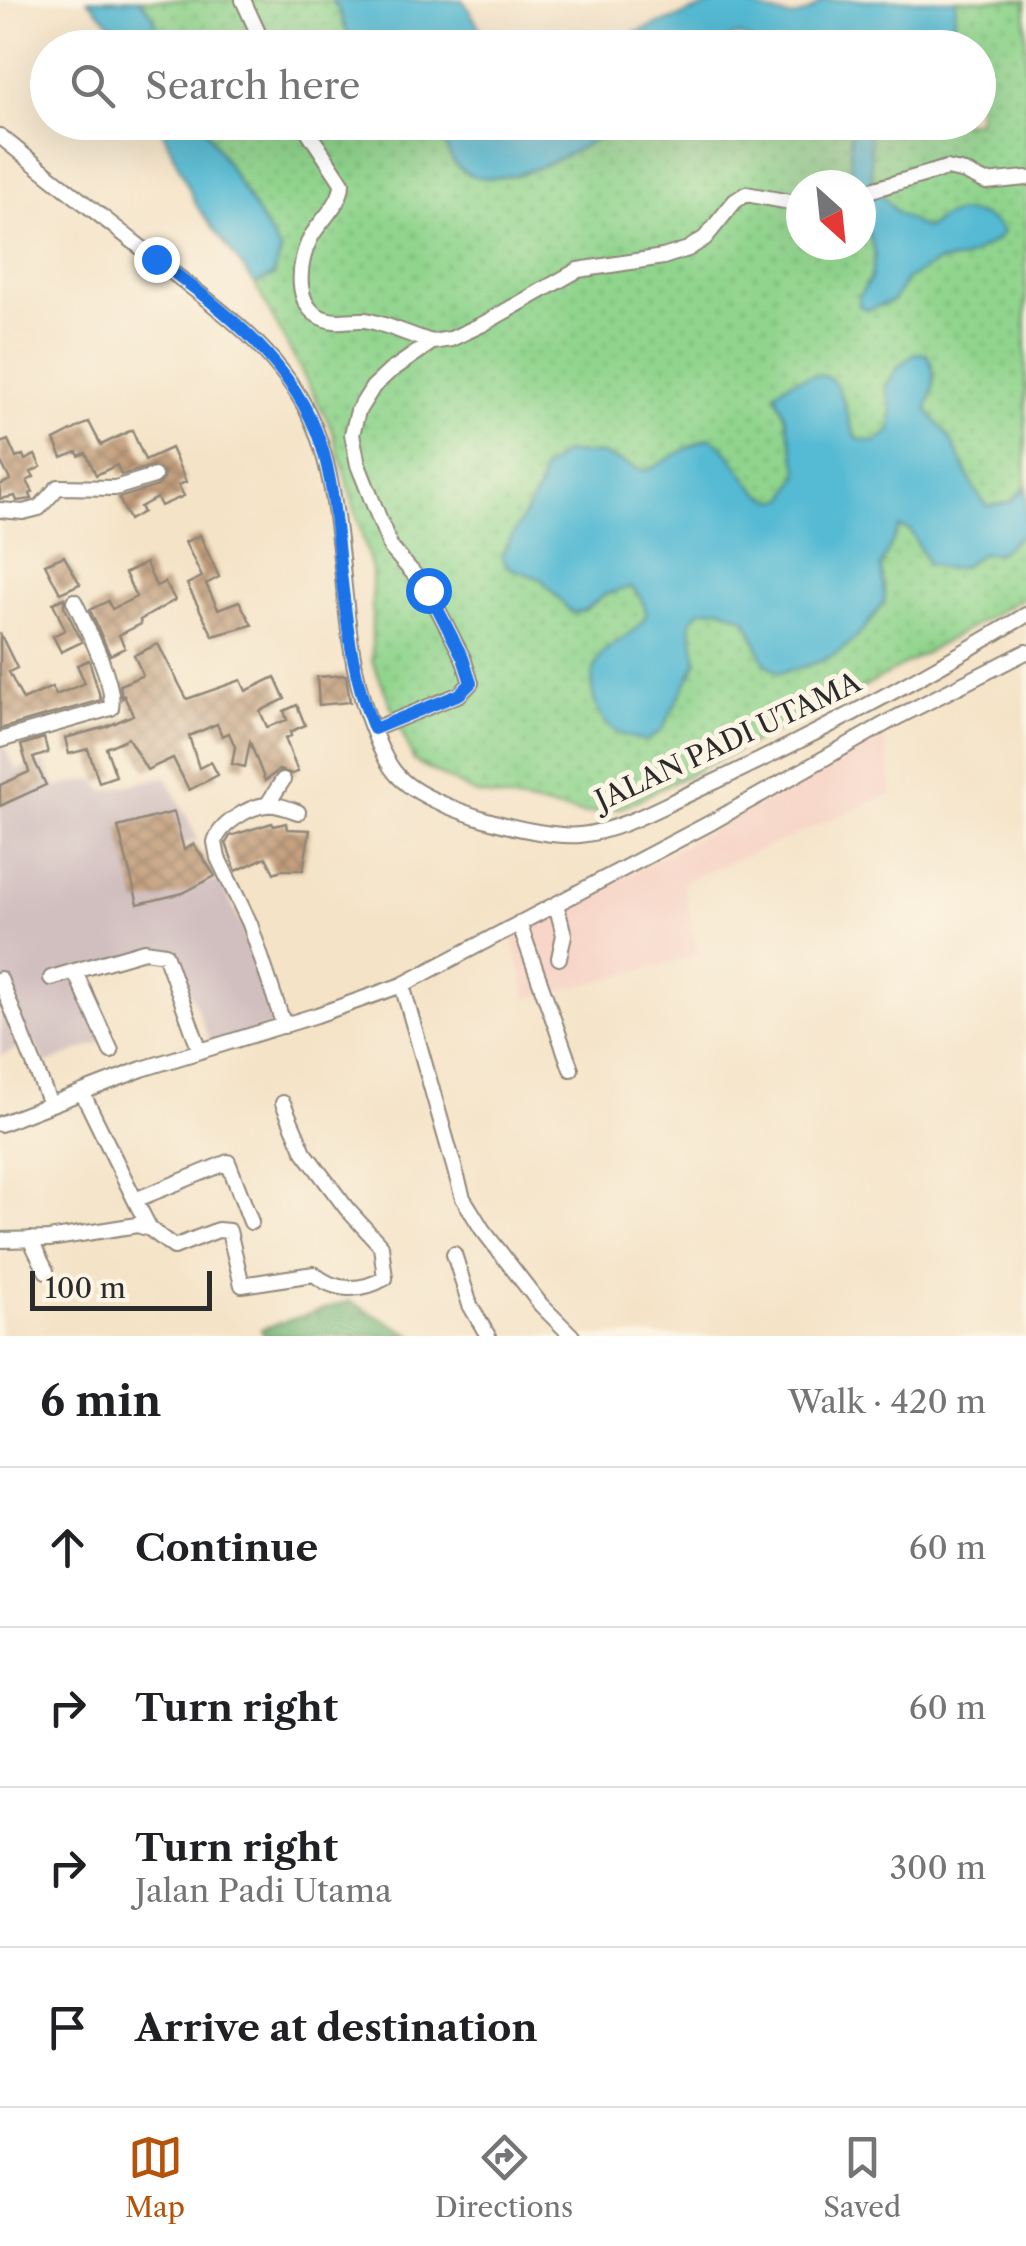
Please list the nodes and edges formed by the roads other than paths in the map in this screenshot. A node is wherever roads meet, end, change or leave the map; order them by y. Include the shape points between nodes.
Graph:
1 (243, 0) edge
2 (257, 30) edge
3 (0, 136) edge
4 (314, 140) edge
5 (1026, 178) edge
6 (876, 188) edge
7 (786, 201) edge
8 (432, 342) junction
9 (154, 476) dead end
10 (0, 510) edge
11 (74, 602) dead end
12 (1026, 615) edge
13 (1026, 652) edge
14 (374, 729) junction
15 (0, 740) edge
16 (283, 780) dead end
17 (267, 805) junction
18 (298, 812) dead end
19 (556, 904) junction
20 (519, 923) junction
21 (559, 958) dead end
22 (75, 972) junction
23 (51, 978) dead end
24 (0, 979) edge
25 (402, 985) junction
26 (284, 1026) junction
27 (200, 1050) junction
28 (111, 1051) dead end
29 (572, 1069) dead end
30 (82, 1092) junction
31 (283, 1103) dead end
32 (50, 1104) junction
33 (0, 1124) edge
34 (135, 1200) junction
35 (251, 1222) dead end
36 (150, 1229) junction
37 (30, 1239) junction
38 (0, 1240) edge
39 (454, 1254) dead end
40 (46, 1271) dead end
41 (488, 1336) edge
42 (572, 1336) edge

1 - 2 street
3 - 14 street, JALAN PADI UTAMA via 214,302 277,364 304,406 321,446 353,660
4 - 8 street via 342,193 310,239 301,272 311,312
5 - 6 street via 986,182 946,168
7 - 8 street via 746,194 688,249 578,270 483,324
8 - 14 street via 374,386 352,434 391,548 428,590 471,683 460,694
9 - 10 street via 115,488 58,488 39,508
11 - 15 street via 113,705
12 - 14 street, JALAN PADI UTAMA via 722,778 577,836 532,831 424,797 399,778
13 - 19 street
16 - 17 street
17 - 18 street
17 - 26 street via 224,828 215,849 250,924
19 - 20 street
19 - 21 street via 564,935
20 - 25 street
20 - 29 street
22 - 23 street
22 - 27 street via 144,951 165,954
22 - 28 street
24 - 32 street
25 - 26 street
25 - 42 street via 472,1215
26 - 27 street
27 - 30 street
30 - 32 street
30 - 34 street
31 - 36 street via 304,1152 381,1246 385,1278 351,1288 328,1286 314,1274 248,1287 240,1282 225,1228 174,1247
32 - 33 street
34 - 35 street via 228,1162
34 - 36 street
36 - 37 street via 137,1225
37 - 38 street
37 - 40 street
39 - 41 street

